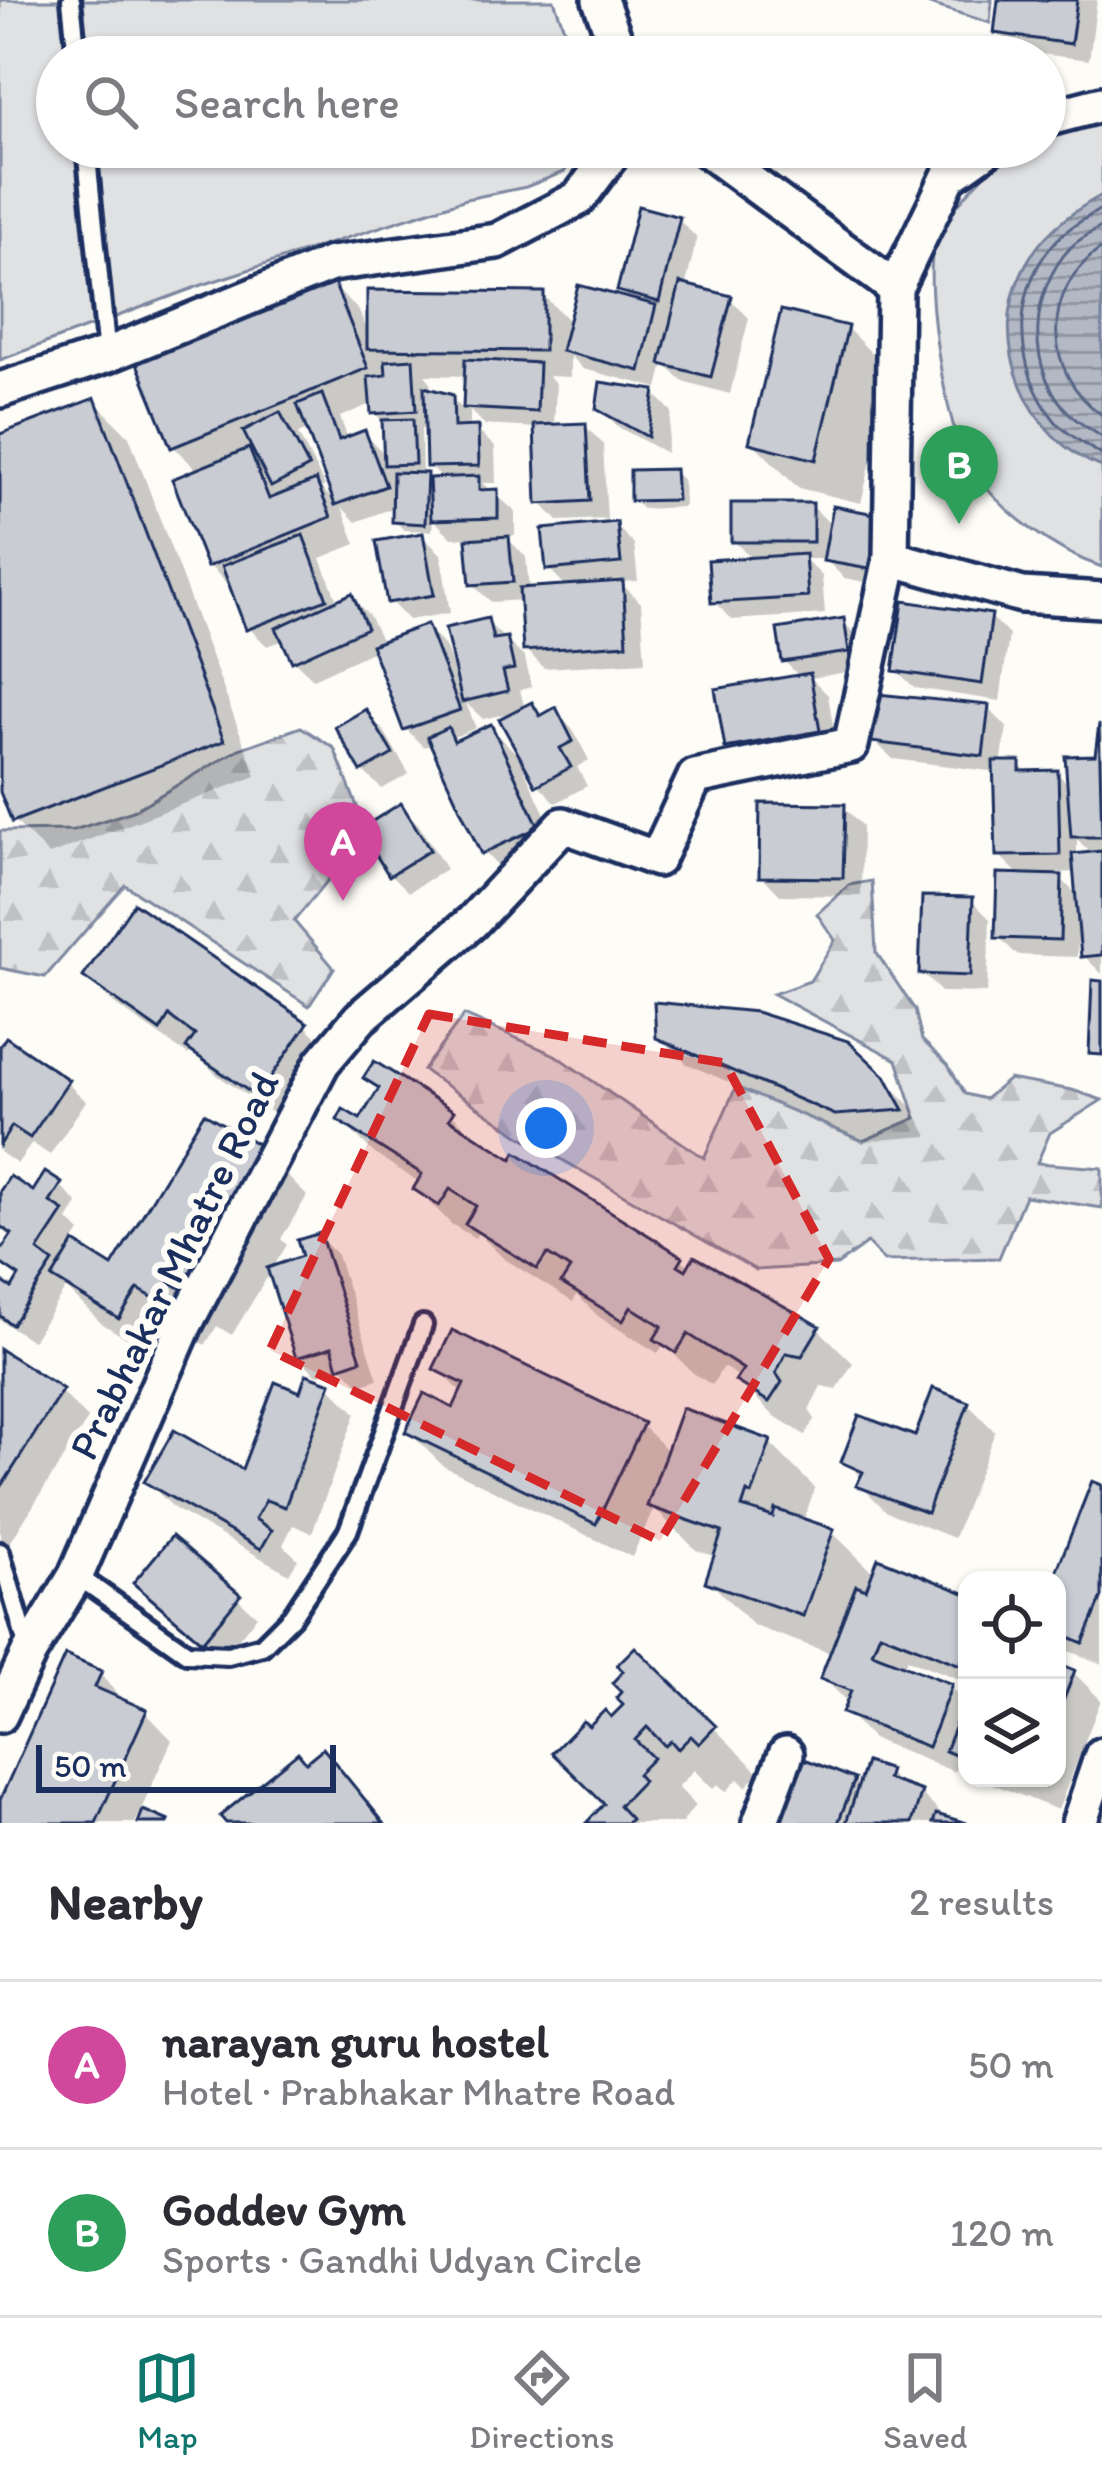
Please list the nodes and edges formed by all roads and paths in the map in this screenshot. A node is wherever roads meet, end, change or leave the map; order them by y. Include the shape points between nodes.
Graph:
1 (71, 0) edge
2 (600, 0) edge
3 (75, 36) edge
4 (613, 36) edge
5 (1102, 104) edge
6 (1066, 113) edge
7 (88, 168) edge
8 (601, 168) edge
9 (732, 168) edge
10 (960, 168) edge
11 (895, 288) junction
12 (107, 355) junction
13 (0, 390) edge
14 (891, 558) junction
15 (1102, 600) edge
16 (422, 1325) dead end
17 (0, 1552) edge
18 (76, 1574) junction
19 (29, 1653) junction
20 (0, 1715) edge
21 (786, 1754) dead end
22 (1102, 1755) edge
23 (760, 1823) edge
24 (1079, 1823) edge

1 - 3 lane
2 - 4 street
5 - 6 street
7 - 12 lane
8 - 12 street via 578,199 497,241 331,264
9 - 11 street
10 - 11 street via 949,176
11 - 14 street
12 - 13 street
14 - 15 street via 1022,595
14 - 18 street, Prabhakar Mhatre Road via 851,745 695,777 657,859 562,825 322,1063 185,1324
16 - 18 lane via 347,1532 292,1616 262,1646 187,1653
17 - 19 lane
18 - 19 street, Prabhakar Mhatre Road
19 - 20 street, Prabhakar Mhatre Road
21 - 23 street
22 - 24 street

